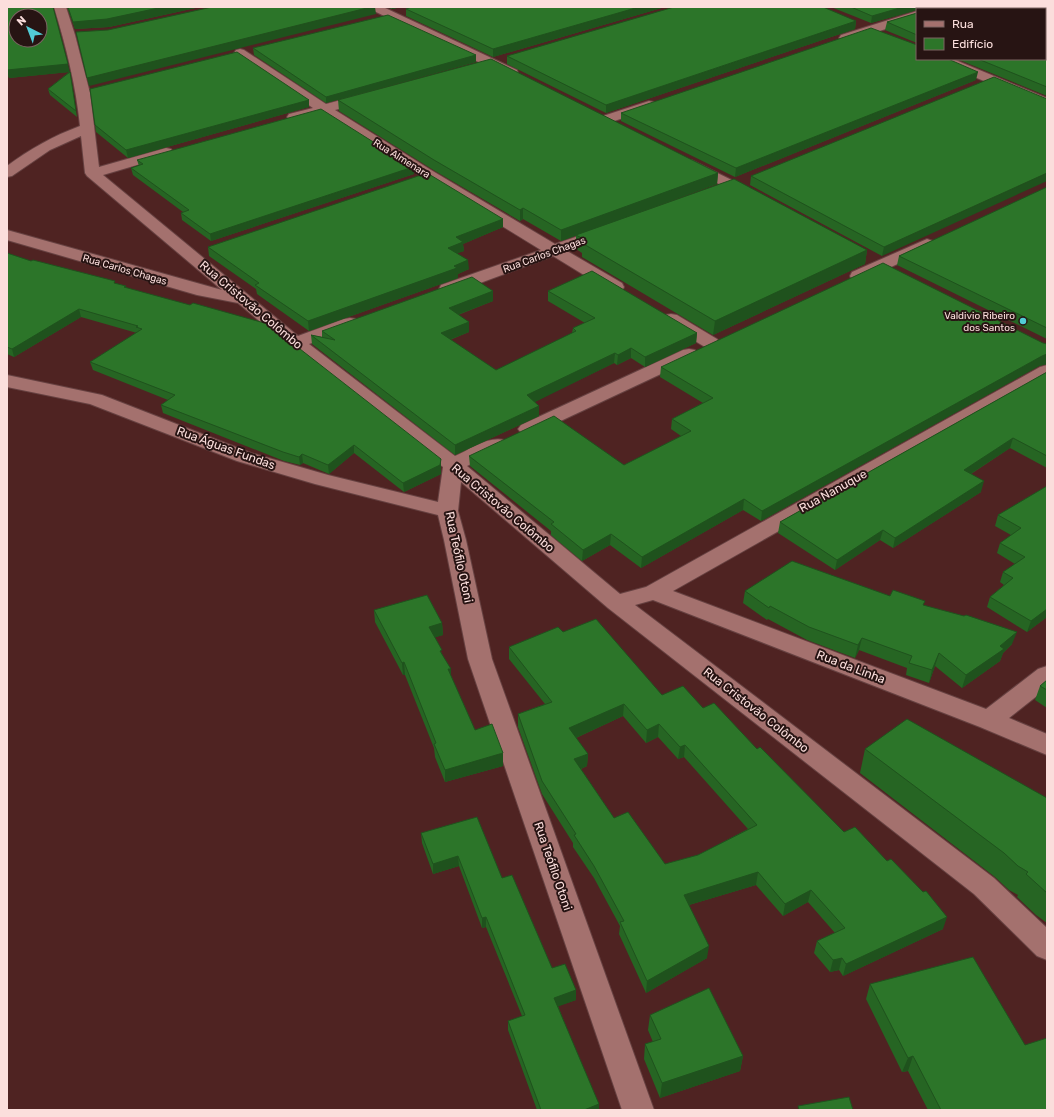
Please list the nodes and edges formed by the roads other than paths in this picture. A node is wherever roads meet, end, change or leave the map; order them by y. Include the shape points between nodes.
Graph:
1 (60, 7) edge
2 (374, 7) edge
3 (406, 11) edge
4 (391, 15) junction
5 (916, 15) edge
6 (368, 21) edge
7 (857, 24) dead end
8 (871, 29) junction
9 (891, 38) edge
10 (834, 42) edge
11 (255, 49) edge
12 (240, 53) junction
13 (225, 57) edge
14 (508, 58) edge
15 (944, 60) edge
16 (492, 63) junction
17 (469, 69) edge
18 (991, 80) junction
19 (528, 81) edge
20 (969, 89) edge
21 (377, 95) edge
22 (664, 100) edge
23 (1047, 103) edge
24 (323, 110) junction
25 (591, 113) edge
26 (285, 120) edge
27 (605, 120) junction
28 (86, 129) junction
29 (625, 130) edge
30 (177, 150) edge
31 (680, 158) edge
32 (7, 173) edge
33 (92, 173) junction
34 (429, 175) junction
35 (749, 179) dead end
36 (414, 180) edge
37 (734, 185) junction
38 (712, 194) edge
39 (768, 204) edge
40 (622, 226) edge
41 (7, 235) edge
42 (947, 235) edge
43 (554, 250) junction
44 (840, 285) edge
45 (436, 293) edge
46 (629, 295) edge
47 (243, 299) junction
48 (657, 311) edge
49 (363, 319) edge
50 (296, 343) junction
51 (1047, 371) edge
52 (7, 381) edge
53 (453, 465) junction
54 (447, 511) junction
55 (654, 592) junction
56 (616, 603) junction
57 (1047, 674) edge
58 (989, 720) junction
59 (1047, 745) edge
60 (1047, 947) edge
61 (638, 1110) edge

1 - 28 street via 76,35 91,91
2 - 4 street
3 - 4 street
4 - 6 street
4 - 16 street
5 - 8 street
7 - 8 street
8 - 9 street
8 - 10 street
11 - 12 street
12 - 13 street
12 - 24 street, Rua Almenara
14 - 16 street
15 - 18 street
16 - 17 street
16 - 19 street
18 - 20 street
18 - 23 street
21 - 24 street
22 - 27 street
24 - 26 street
24 - 34 street, Rua Almenara
25 - 27 street
27 - 29 street
28 - 32 street via 62,137 38,150
28 - 33 street
30 - 33 street
31 - 37 street
33 - 47 street, Rua Cristovão Colômbo via 198,252
34 - 36 street
34 - 43 street, Rua Almenara
35 - 37 street
37 - 38 street
37 - 39 street
40 - 43 street, Rua Carlos Chagas
41 - 47 street, Rua Carlos Chagas via 203,292
42 - 44 street
43 - 45 street, Rua Carlos Chagas
43 - 46 street, Rua Almenara
47 - 50 street, Rua Cristovão Colômbo
48 - 53 street via 719,340
49 - 50 street
50 - 53 street, Rua Cristovão Colômbo
51 - 55 street, Rua Nanuque
52 - 54 street, Rua Águas Fundas via 95,399 244,458
53 - 54 street, Rua Teófilo Otoni
53 - 56 street, Rua Cristovão Colômbo
54 - 61 street, Rua Teófilo Otoni via 480,659
55 - 56 street, Rua Nanuque
55 - 58 street, Rua da Linha
56 - 60 street, Rua Cristovão Colômbo via 984,886
57 - 58 street
58 - 59 street, Rua da Linha

